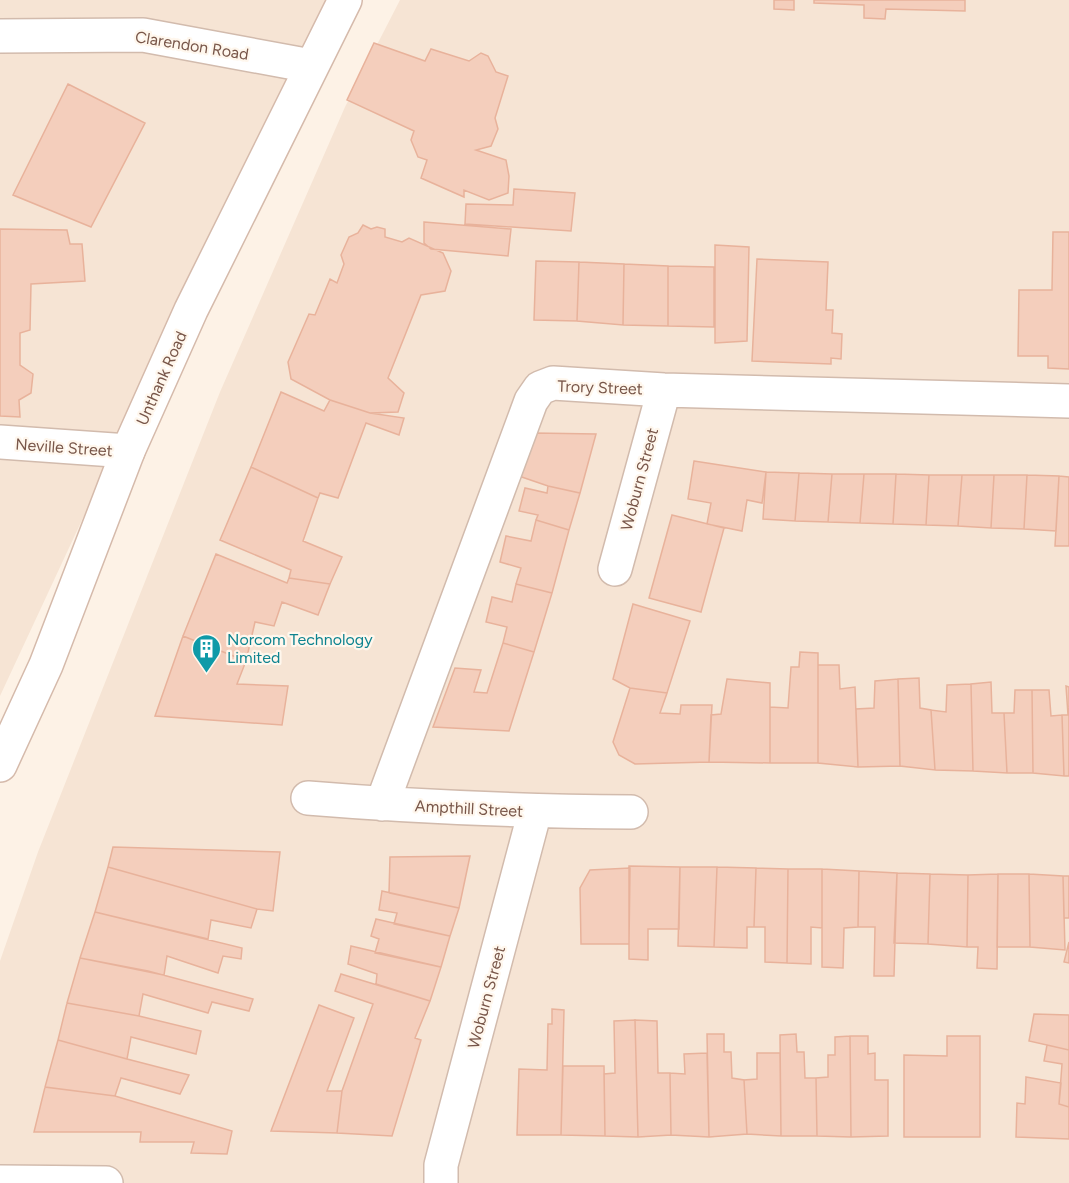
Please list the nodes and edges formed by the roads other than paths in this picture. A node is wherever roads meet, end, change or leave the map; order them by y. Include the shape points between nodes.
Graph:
1 (345, 0) edge
2 (0, 36) edge
3 (311, 66) junction
4 (664, 390) junction
5 (1069, 401) edge
6 (0, 442) edge
7 (129, 451) junction
8 (615, 569) dead end
9 (0, 765) edge
10 (308, 798) dead end
11 (382, 804) junction
12 (535, 811) junction
13 (631, 812) dead end
14 (0, 1182) edge
15 (106, 1183) edge
16 (441, 1183) edge

1 - 3 street, Unthank Road
2 - 3 street, Clarendon Road via 143,35
3 - 7 street, Unthank Road via 191,310
4 - 5 street, Trory Street
4 - 8 street, Woburn Street
4 - 11 street, Trory Street via 553,383 540,388 531,401
6 - 7 street, Neville Street
7 - 9 street, Unthank Road via 45,665
10 - 11 street, Ampthill Street
11 - 12 street, Ampthill Street
12 - 13 street, Ampthill Street
12 - 16 street, Woburn Street via 441,1165
14 - 15 street

